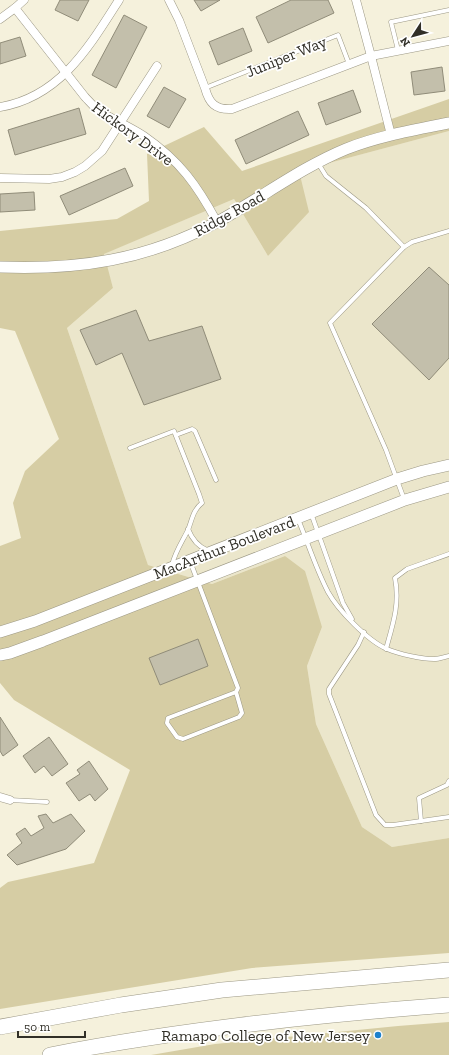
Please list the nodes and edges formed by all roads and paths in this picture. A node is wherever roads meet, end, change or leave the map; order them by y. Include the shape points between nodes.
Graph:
1 (24, 0) edge
2 (119, 0) edge
3 (169, 0) edge
4 (356, 0) edge
5 (15, 8) junction
6 (449, 10) edge
7 (0, 18) edge
8 (449, 41) edge
9 (398, 50) junction
10 (371, 56) junction
11 (349, 65) junction
12 (157, 66) dead end
13 (66, 74) junction
14 (205, 88) junction
15 (0, 107) edge
16 (120, 123) junction
17 (449, 123) edge
18 (391, 135) junction
19 (318, 163) junction
20 (0, 178) edge
21 (217, 222) junction
22 (449, 231) edge
23 (404, 247) junction
24 (0, 267) edge
25 (176, 436) junction
26 (130, 448) dead end
27 (449, 465) edge
28 (397, 479) junction
29 (216, 480) dead end
30 (449, 488) edge
31 (405, 500) junction
32 (311, 513) junction
33 (298, 518) junction
34 (188, 529) junction
35 (318, 534) junction
36 (306, 539) junction
37 (211, 552) junction
38 (449, 554) edge
39 (190, 560) junction
40 (172, 567) junction
41 (198, 581) junction
42 (355, 624) junction
43 (0, 632) edge
44 (364, 632) junction
45 (386, 648) junction
46 (0, 655) edge
47 (449, 656) edge
48 (236, 692) junction
49 (449, 781) edge
50 (0, 797) edge
51 (10, 800) joint
52 (48, 802) dead end
53 (449, 817) edge
54 (421, 821) junction
55 (449, 970) edge
56 (449, 1005) edge
57 (0, 1027) edge
58 (50, 1055) edge

1 - 5 street
2 - 13 street via 83,55
3 - 14 street, Juniper Way
4 - 10 street
5 - 7 street
5 - 13 street, Hickory Drive
6 - 9 lane via 391,22
8 - 9 street, Juniper Way
9 - 10 street, Juniper Way
10 - 11 street, Juniper Way
10 - 18 street
11 - 14 street, Juniper Way via 232,110 218,108 212,104
11 - 14 lane, Juniper Way via 338,35
12 - 16 street
13 - 15 street via 38,93
13 - 16 street, Hickory Drive via 98,109
16 - 20 street via 102,151 75,172 49,179
16 - 21 street, Hickory Drive via 142,135 174,160 202,194
17 - 18 main road, Ridge Road
18 - 19 main road, Ridge Road via 346,149
19 - 21 main road, Ridge Road
19 - 23 lane via 326,176 366,208
21 - 24 main road, Ridge Road via 164,246 112,260 59,268
22 - 23 lane via 412,242
23 - 28 lane via 330,323
25 - 26 lane via 174,431
25 - 29 lane via 195,431
25 - 34 lane via 202,503 198,506
27 - 28 main road, MacArthur Boulevard
28 - 31 lane
28 - 32 main road, MacArthur Boulevard
30 - 31 main road, MacArthur Boulevard
31 - 35 main road, MacArthur Boulevard
32 - 33 main road, MacArthur Boulevard
32 - 35 lane
33 - 36 lane
33 - 37 main road, MacArthur Boulevard
34 - 37 lane via 193,540
34 - 40 lane via 176,552
35 - 36 main road, MacArthur Boulevard
35 - 42 lane via 343,603
36 - 41 main road, MacArthur Boulevard
36 - 42 lane via 328,592
37 - 39 main road, MacArthur Boulevard
38 - 45 lane via 407,569 395,578 396,614
39 - 40 main road, MacArthur Boulevard
39 - 41 lane
40 - 43 main road, MacArthur Boulevard via 35,621
41 - 46 main road, MacArthur Boulevard
41 - 48 lane via 238,688
42 - 44 lane
44 - 45 lane
44 - 54 lane via 358,646 329,689 329,694 376,815 385,825
45 - 47 lane via 410,656 435,660
48 - 48 lane via 242,713 239,718 183,739 178,737 167,723 168,718
49 - 54 lane via 447,785 419,798
50 - 51 street
51 - 52 lane
53 - 54 lane
55 - 57 highway via 222,990
56 - 58 highway via 353,1012 247,1024

